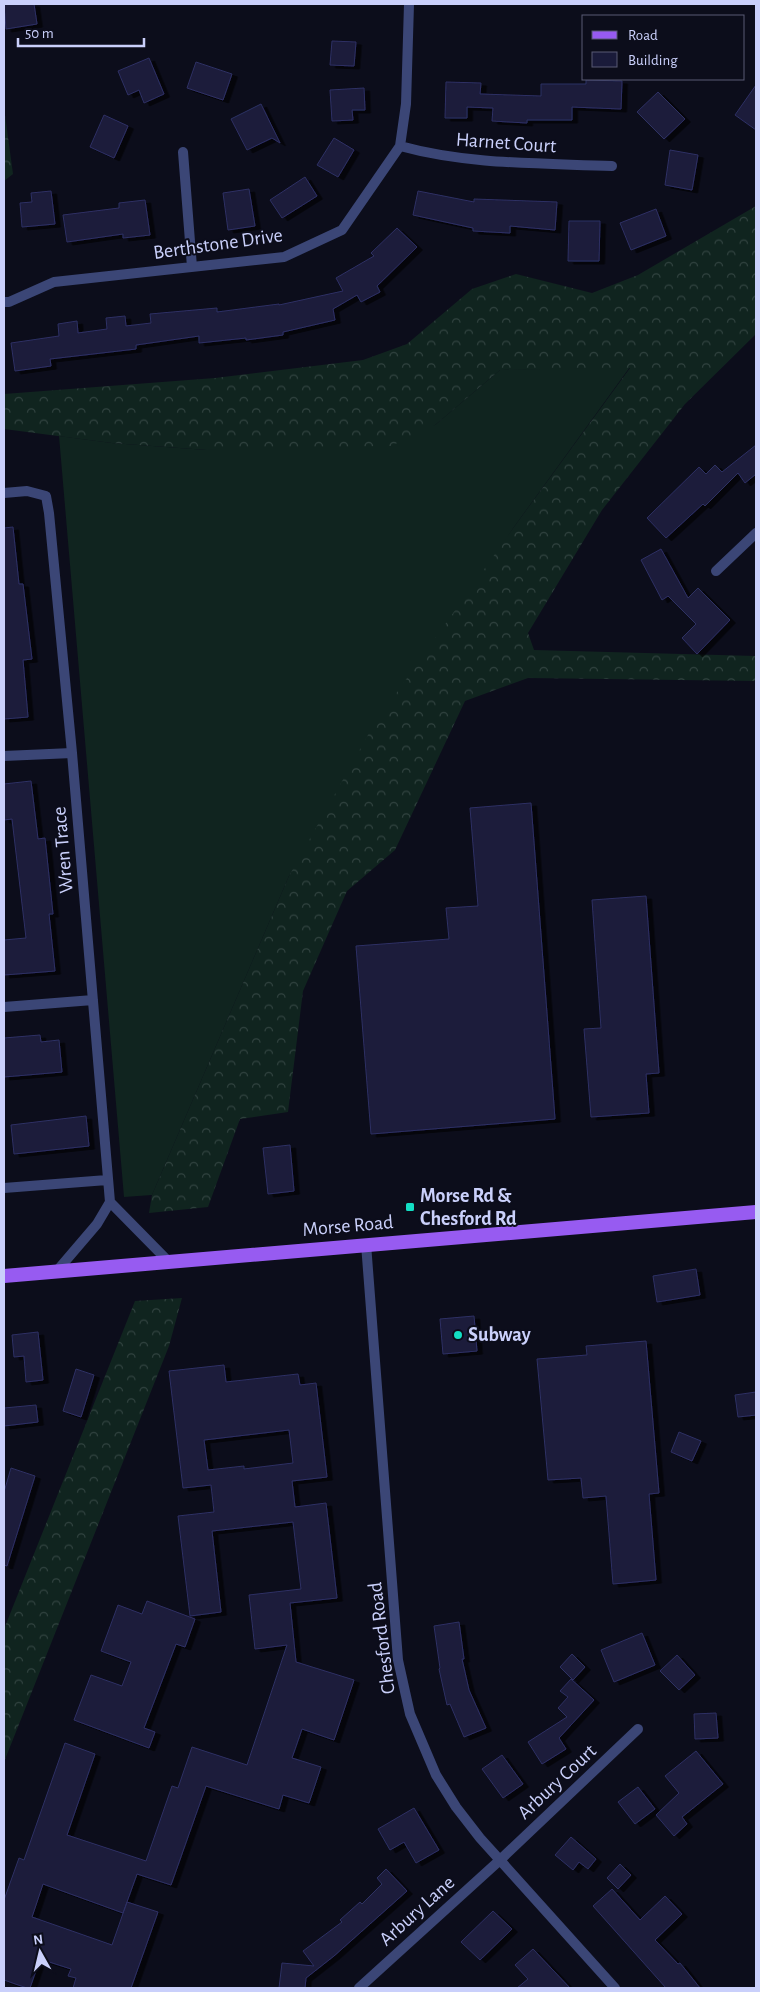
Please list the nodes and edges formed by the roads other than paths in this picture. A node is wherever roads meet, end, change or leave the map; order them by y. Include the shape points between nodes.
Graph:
1 (409, 4) edge
2 (400, 146) junction
3 (183, 152) dead end
4 (612, 166) dead end
5 (192, 267) junction
6 (4, 302) edge
7 (4, 493) edge
8 (756, 533) edge
9 (716, 571) dead end
10 (72, 753) junction
11 (4, 756) edge
12 (93, 1000) junction
13 (4, 1007) edge
14 (107, 1180) junction
15 (4, 1188) edge
16 (110, 1202) junction
17 (756, 1212) edge
18 (366, 1244) junction
19 (169, 1262) junction
20 (56, 1272) junction
21 (4, 1276) edge
22 (638, 1729) dead end
23 (500, 1860) junction
24 (359, 1988) edge
25 (615, 1988) edge

1 - 2 street, Berthstone Drive via 406,104
2 - 4 street, Harnet Court via 467,160
2 - 5 street, Berthstone Drive via 342,230 284,257
3 - 5 street
5 - 6 street, Berthstone Drive via 54,282
7 - 10 street, Wren Trace via 27,491 46,496
8 - 9 street
10 - 11 street
10 - 12 street, Wren Trace
12 - 13 street
12 - 14 street, Wren Trace
14 - 15 street
14 - 16 street, Wren Trace
16 - 19 street
16 - 20 street via 97,1224
17 - 18 main road, Morse Road
18 - 19 main road, Morse Road
18 - 23 street, Chesford Road via 398,1660 404,1691 410,1714 436,1775 456,1807
19 - 20 main road, Morse Road
20 - 21 main road, Morse Road
22 - 23 street, Arbury Court
23 - 24 street, Arbury Lane
23 - 25 street, Chesford Road

